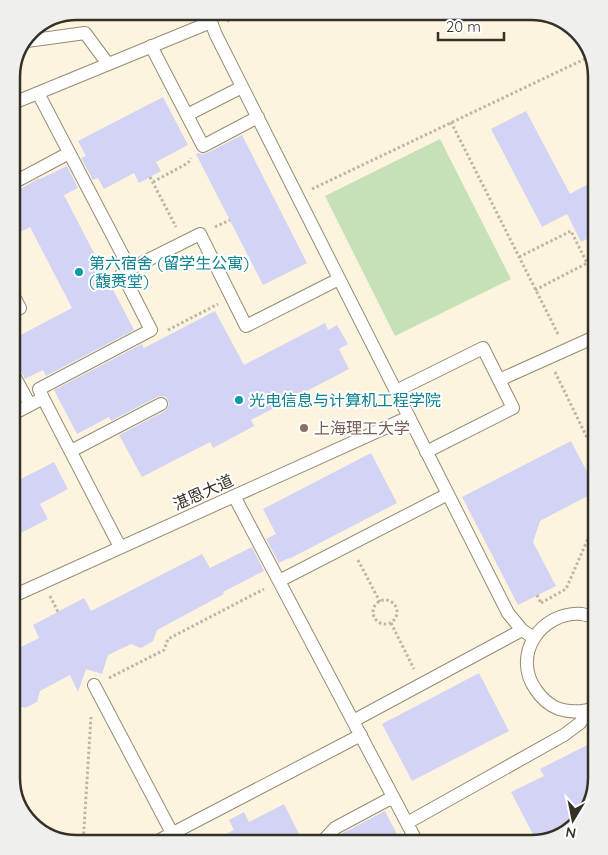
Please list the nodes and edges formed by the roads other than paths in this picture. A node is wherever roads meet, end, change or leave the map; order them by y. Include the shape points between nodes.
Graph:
1 (211, 20) edge
2 (35, 40) edge
3 (152, 46) junction
4 (108, 64) junction
5 (242, 87) junction
6 (38, 94) junction
7 (20, 101) edge
8 (187, 115) junction
9 (258, 117) junction
10 (69, 153) junction
11 (20, 179) edge
12 (130, 269) junction
13 (339, 279) junction
14 (588, 340) edge
15 (499, 380) junction
16 (20, 387) edge
17 (396, 391) junction
18 (43, 398) junction
19 (161, 404) dead end
20 (30, 405) junction
21 (20, 410) edge
22 (409, 417) junction
23 (71, 451) junction
24 (426, 452) junction
25 (448, 494) junction
26 (234, 496) junction
27 (120, 547) junction
28 (279, 581) junction
29 (20, 593) edge
30 (588, 616) edge
31 (522, 630) junction
32 (534, 638) junction
33 (94, 685) road end
34 (588, 710) edge
35 (588, 714) edge
36 (353, 721) junction
37 (360, 735) junction
38 (394, 797) junction
39 (407, 823) junction
40 (161, 835) edge
41 (172, 835) edge
42 (328, 835) edge
43 (413, 835) edge

1 - 3 lane
1 - 5 lane
2 - 4 lane via 85,32
3 - 4 lane
3 - 8 lane
4 - 6 lane
5 - 8 lane
5 - 9 lane
6 - 7 lane
6 - 10 lane
8 - 9 lane via 203,146
9 - 13 lane
10 - 11 lane
10 - 12 lane
12 - 13 lane via 200,234 246,326
12 - 18 lane via 122,273 151,330 39,389
13 - 17 lane
14 - 15 lane
15 - 17 lane via 483,348
15 - 24 lane via 513,408
16 - 20 lane
17 - 22 lane
18 - 20 lane
18 - 23 lane
19 - 23 lane
20 - 21 lane
22 - 24 lane
22 - 26 lane, 湛恩大道
23 - 27 lane
24 - 25 lane
25 - 28 lane
25 - 31 lane via 508,613
26 - 27 lane, 湛恩大道
26 - 28 lane
27 - 29 lane, 湛恩大道
28 - 36 lane
30 - 32 lane via 564,615 547,623
31 - 32 lane
31 - 36 lane
32 - 34 lane via 528,652 527,668 540,697 553,707 569,712
33 - 40 lane
35 - 39 lane via 564,735
36 - 37 lane
37 - 38 lane
37 - 41 lane
38 - 39 lane
38 - 42 lane via 335,828
39 - 43 lane

